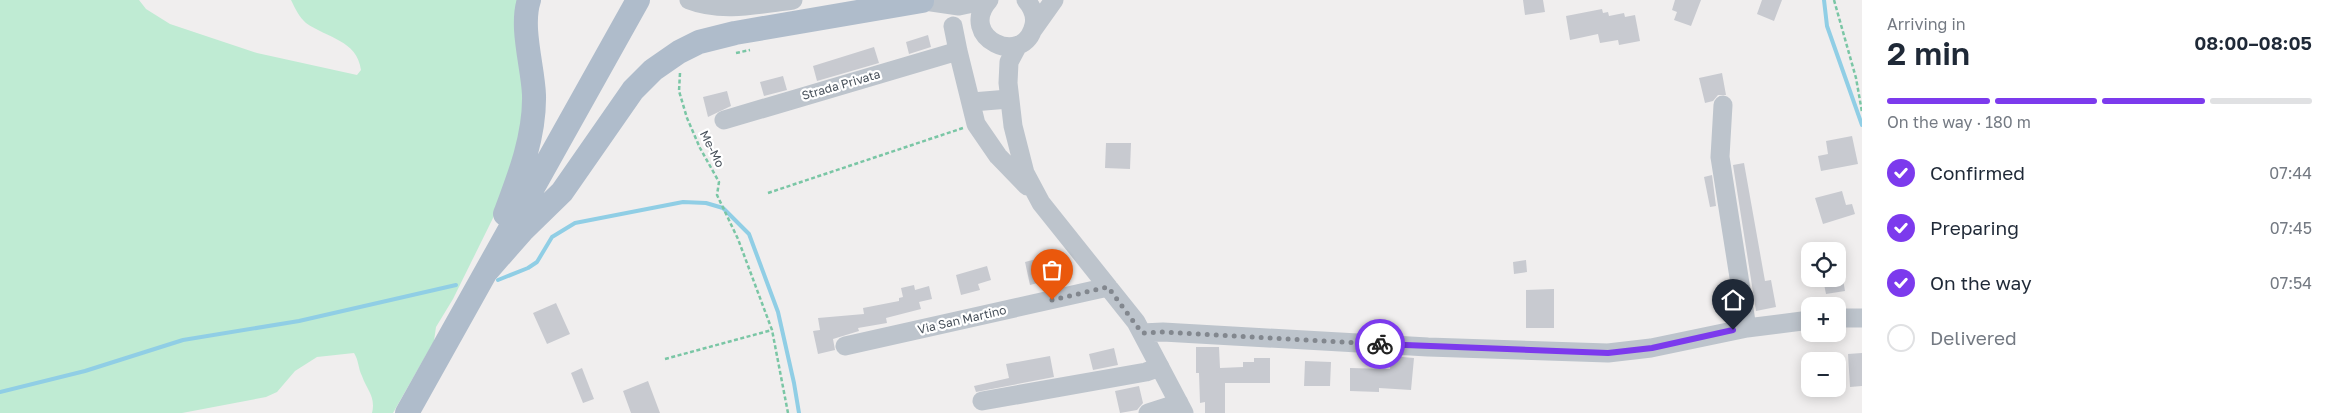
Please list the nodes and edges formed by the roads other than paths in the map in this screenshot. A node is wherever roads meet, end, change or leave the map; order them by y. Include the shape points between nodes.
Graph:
1 (529, 0) edge
2 (638, 0) edge
3 (689, 0) edge
4 (793, 0) edge
5 (920, 0) edge
6 (988, 0) edge
7 (1026, 0) edge
8 (1054, 0) edge
9 (950, 6) junction
10 (954, 26) dead end
11 (981, 27) junction
12 (1032, 31) junction
13 (993, 43) junction
14 (1018, 45) junction
15 (958, 51) junction
16 (1008, 72) junction
17 (1009, 99) junction
18 (972, 102) junction
19 (1723, 106) dead end
20 (724, 120) dead end
21 (1037, 196) junction
22 (486, 272) junction
23 (1108, 287) junction
24 (1846, 318) edge
25 (1862, 318) edge
26 (1801, 321) edge
27 (1747, 328) junction
28 (1142, 333) junction
29 (449, 338) junction
30 (845, 346) dead end
31 (1160, 367) junction
32 (982, 401) dead end
33 (1181, 408) edge
34 (407, 413) edge
35 (1148, 413) edge

1 - 29 main road via 526,18 534,96 529,139 501,222 448,323
2 - 22 main road
3 - 4 street via 733,7
5 - 9 street
5 - 22 main road via 735,33 699,42 679,52 653,70 633,90 562,192
6 - 9 street
6 - 11 street via 982,11
7 - 12 street via 1034,16
8 - 12 street
9 - 11 street
10 - 15 street
11 - 13 street
12 - 14 street
13 - 14 street via 1004,47
13 - 16 street
14 - 16 street via 1010,58
15 - 18 street
15 - 20 street, Strada Privata
16 - 17 street
17 - 18 street
17 - 21 street via 1019,155
18 - 21 street via 976,124 998,156
19 - 27 street via 1720,157
21 - 23 street
22 - 29 main road
23 - 28 street
23 - 30 street, Via San Martino
24 - 25 street
26 - 27 street
27 - 28 street via 1652,348 1608,353
28 - 31 street
29 - 34 main road
31 - 32 street
31 - 33 street
33 - 35 street

